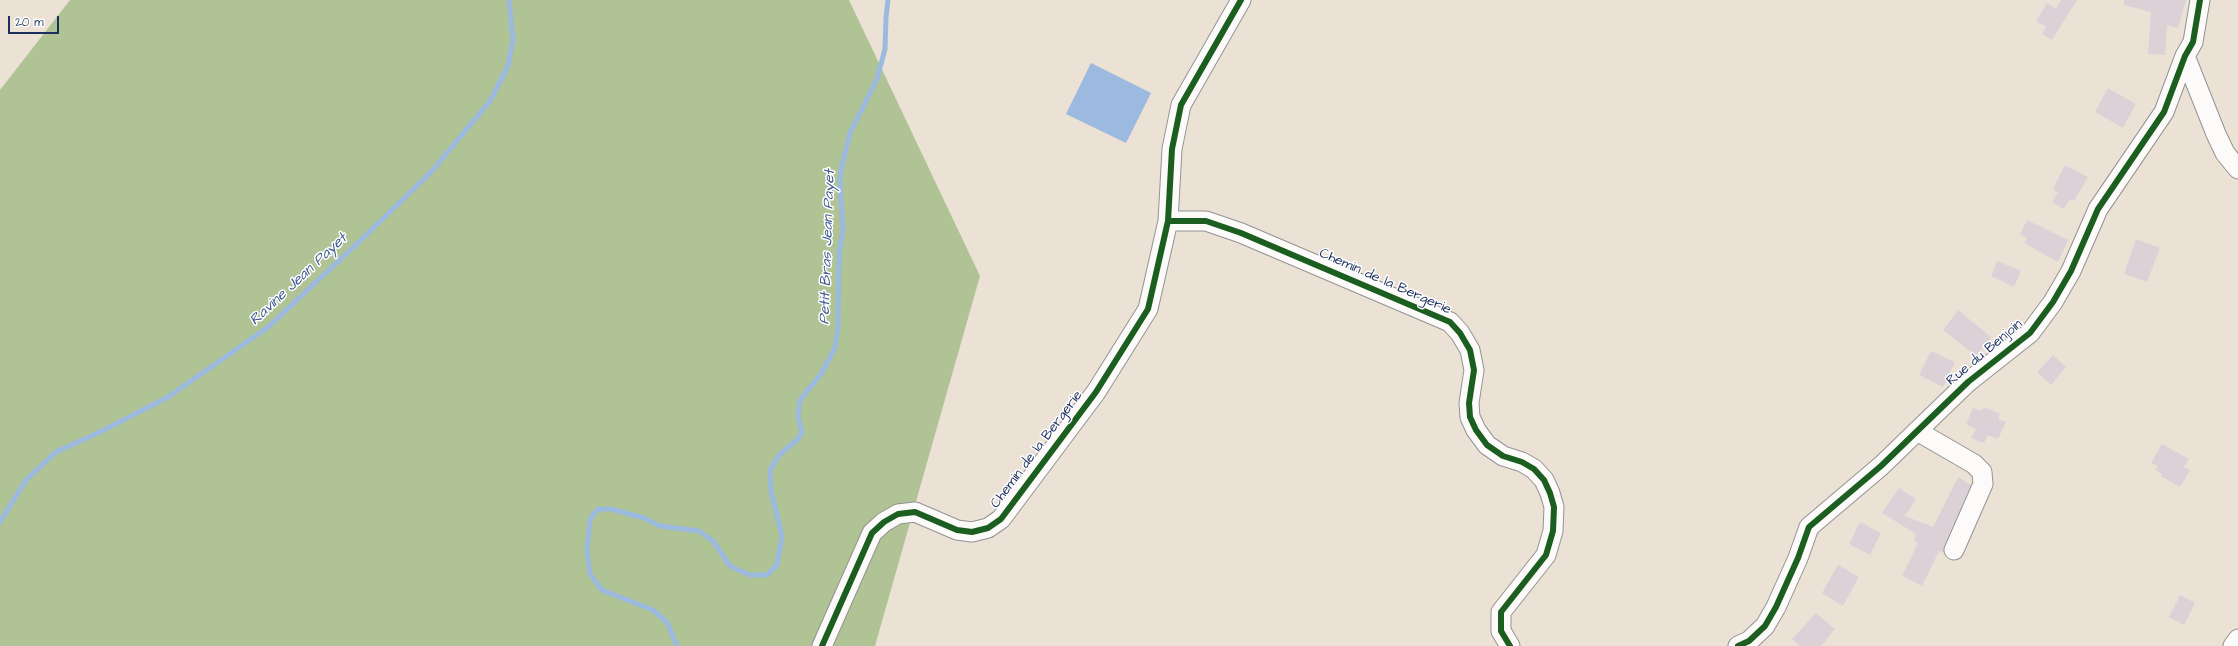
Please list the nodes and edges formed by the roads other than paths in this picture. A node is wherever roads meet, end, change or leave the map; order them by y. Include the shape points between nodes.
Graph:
1 (1241, 0) edge
2 (2200, 0) edge
3 (2185, 56) junction
4 (2238, 169) edge
5 (1168, 221) junction
6 (1917, 431) junction
7 (1954, 550) dead end
8 (2238, 638) edge
9 (1744, 643) edge
10 (822, 646) edge
11 (1510, 646) edge
12 (2233, 646) edge

1 - 5 street, Chemin de la Bergerie via 1181,105 1172,150
2 - 3 street, Rue du Benjoin via 2193,42
3 - 4 street via 2216,134 2225,153
3 - 6 street, Rue du Benjoin via 2164,112 2098,209 2071,271 2053,302 2030,333 1968,382
5 - 10 street, Chemin de la Bergerie via 1148,309 1096,392 1001,519 988,528 972,532 957,530 914,512 898,514 884,522 872,533
5 - 11 street, Chemin de la Bergerie via 1206,221 1241,233 1450,322 1460,333 1470,350 1474,370 1470,417 1476,430 1488,445 1503,456 1534,469 1547,486 1554,507 1554,531 1546,555 1501,612 1500,631
6 - 7 street via 1974,464 1982,472 1983,484
6 - 9 street, Rue du Benjoin via 1881,466 1809,527 1776,607 1765,626
8 - 12 street

